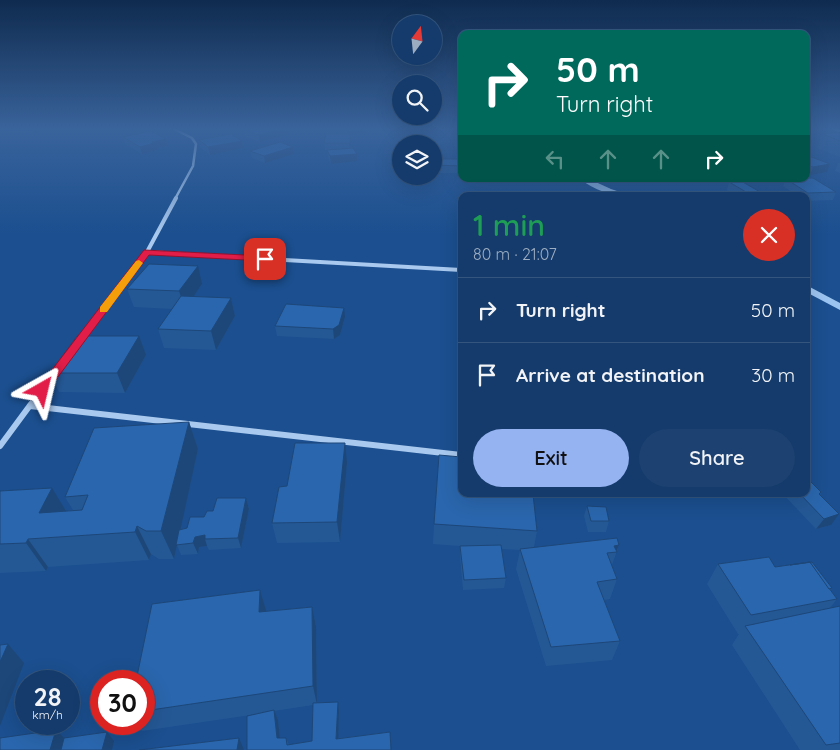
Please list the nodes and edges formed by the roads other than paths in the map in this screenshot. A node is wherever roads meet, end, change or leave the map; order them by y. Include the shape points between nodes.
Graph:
1 (193, 164) edge
2 (147, 252) junction
3 (458, 270) edge
4 (77, 344) edge
5 (59, 368) edge
6 (30, 406) junction
7 (0, 446) edge
8 (458, 455) edge

1 - 2 street
2 - 3 street
2 - 4 street
5 - 6 street
6 - 7 street
6 - 8 street

